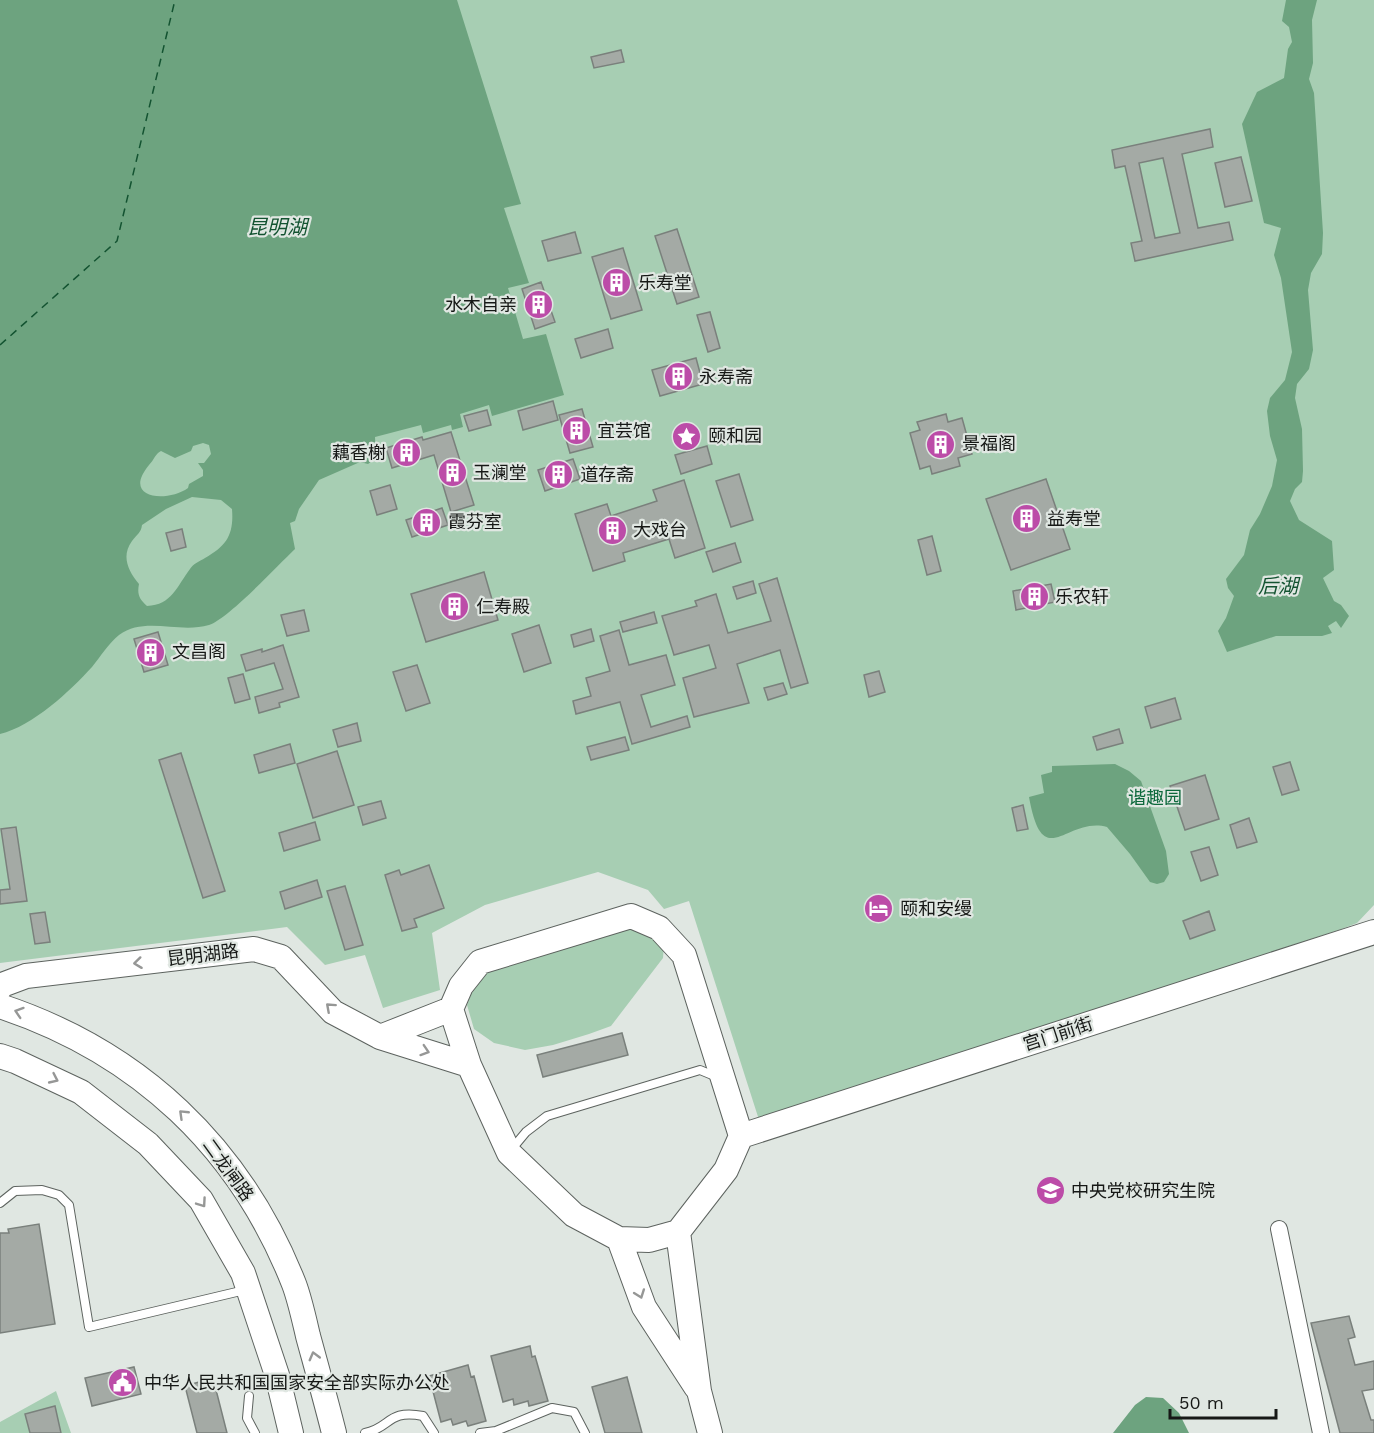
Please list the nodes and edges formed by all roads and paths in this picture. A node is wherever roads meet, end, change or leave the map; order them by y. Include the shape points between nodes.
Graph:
1 (1374, 932) edge
2 (0, 988) edge
3 (0, 1006) edge
4 (451, 1009) junction
5 (380, 1037) junction
6 (0, 1056) edge
7 (469, 1065) junction
8 (723, 1079) junction
9 (741, 1136) junction
10 (509, 1153) junction
11 (0, 1203) edge
12 (1279, 1229) dead end
13 (678, 1232) junction
14 (619, 1239) junction
15 (249, 1290) junction
16 (699, 1391) junction
17 (249, 1396) dead end
18 (255, 1433) edge
19 (291, 1433) edge
20 (334, 1433) edge
21 (365, 1433) edge
22 (434, 1433) edge
23 (480, 1433) edge
24 (585, 1433) edge
25 (711, 1433) edge
26 (1321, 1433) edge

1 - 9 street, 宫门前街
5 -> 2 street, 昆明湖路 via 333,1012 281,957 254,949 26,976
20 -> 3 street, 二龙闸路 via 294,1286 273,1239 215,1148 156,1090 127,1068 40,1021
4 - 5 street
4 - 7 street
4 - 8 street via 461,986 480,962 631,916 659,928 684,955
5 -> 7 street, 昆明湖路
6 -> 15 street via 81,1092 148,1144 201,1200
7 - 10 street
8 - 9 street
8 - 10 lane via 700,1070 547,1116 526,1132
9 - 13 street via 726,1170
10 - 14 street via 574,1215
11 - 15 lane via 15,1191 42,1190 59,1195 69,1205 89,1327
12 - 26 street
13 - 14 street via 649,1240
13 - 16 street
14 -> 16 street via 644,1307
15 - 19 street
16 - 25 street
17 - 18 lane via 247,1419
21 - 22 lane via 408,1413 423,1416
23 - 24 lane via 496,1431 552,1408 574,1412

